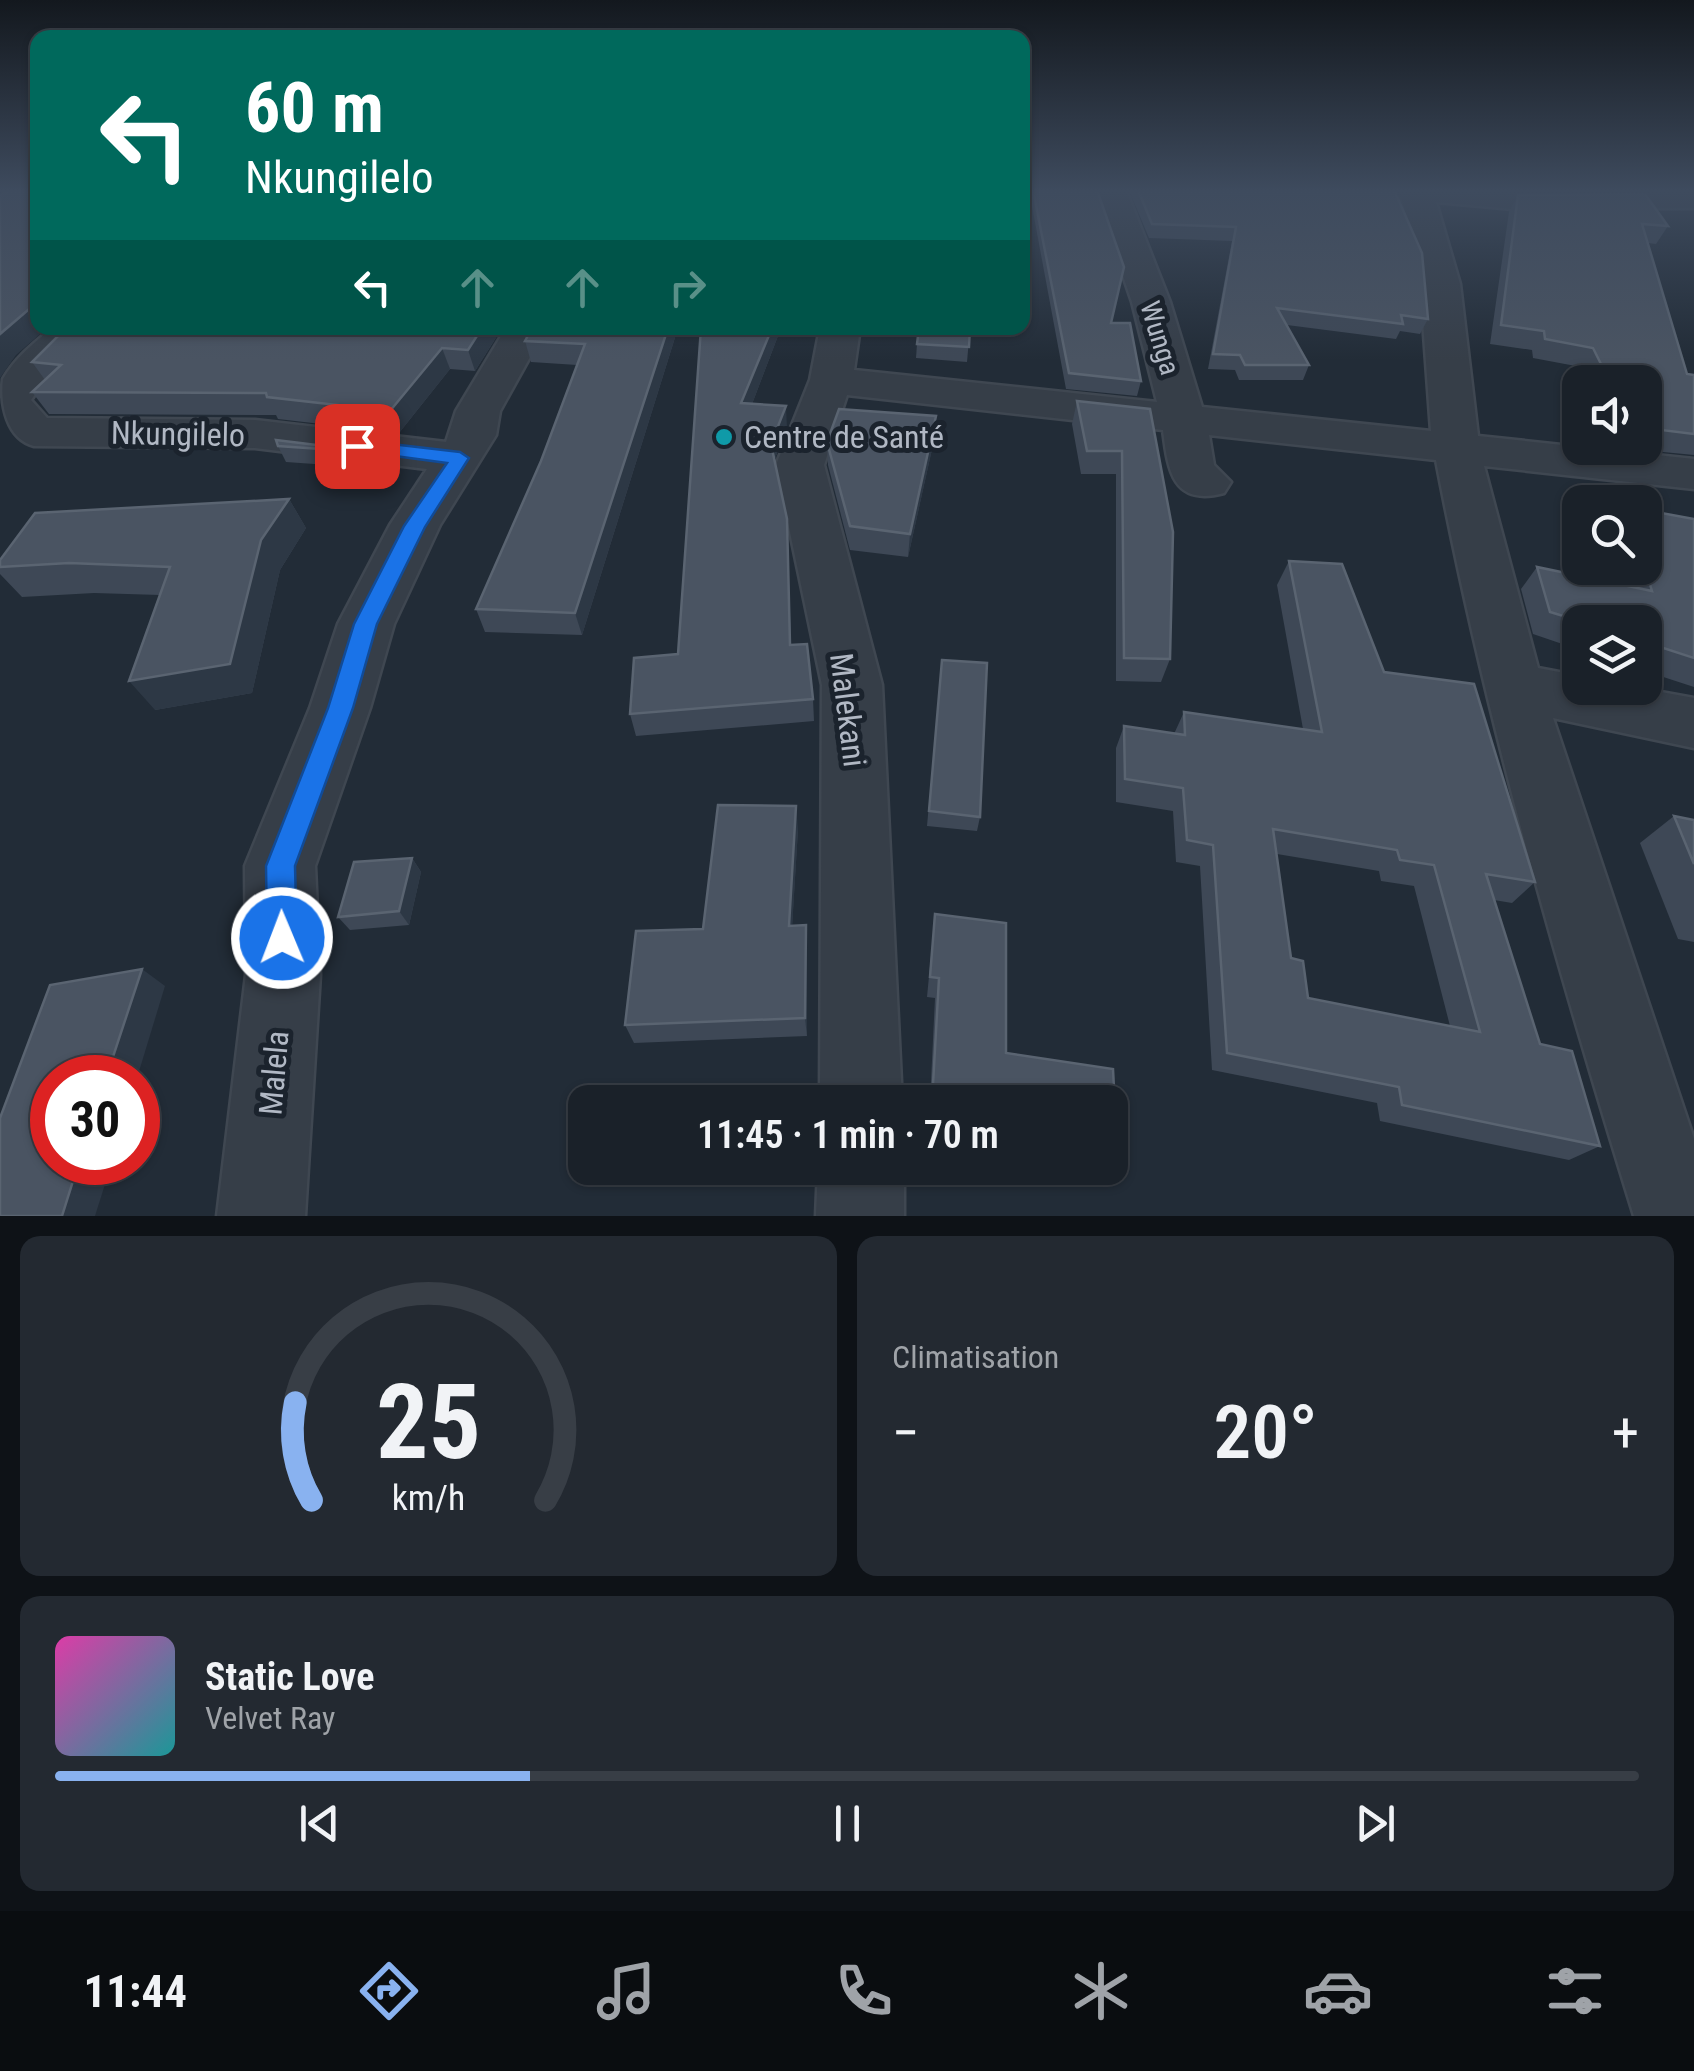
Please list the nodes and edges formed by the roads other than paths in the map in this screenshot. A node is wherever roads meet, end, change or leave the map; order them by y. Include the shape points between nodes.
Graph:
1 (1131, 247) edge
2 (1436, 247) edge
3 (67, 335) edge
4 (522, 335) edge
5 (836, 354) edge
6 (1183, 416) junction
7 (1456, 447) junction
8 (460, 458) junction
9 (1694, 474) edge
10 (1207, 482) dead end
11 (1515, 687) junction
12 (1694, 723) edge
13 (861, 1085) edge
14 (861, 1185) edge
15 (260, 1216) edge
16 (860, 1216) edge
17 (1678, 1216) edge

1 - 6 street, Wunga
2 - 7 street
3 - 8 street, Nkungilelo via 9,400 34,432 255,434
4 - 8 street, Malela via 478,411
5 - 6 street
5 - 13 street, Malekani via 800,465 852,685
6 - 7 street
6 - 10 street, Wunga via 1192,472
7 - 9 street
7 - 11 street
8 - 15 street, Malela via 415,526 366,624 280,866 283,975
11 - 12 street
11 - 17 street via 1586,944
14 - 16 street

